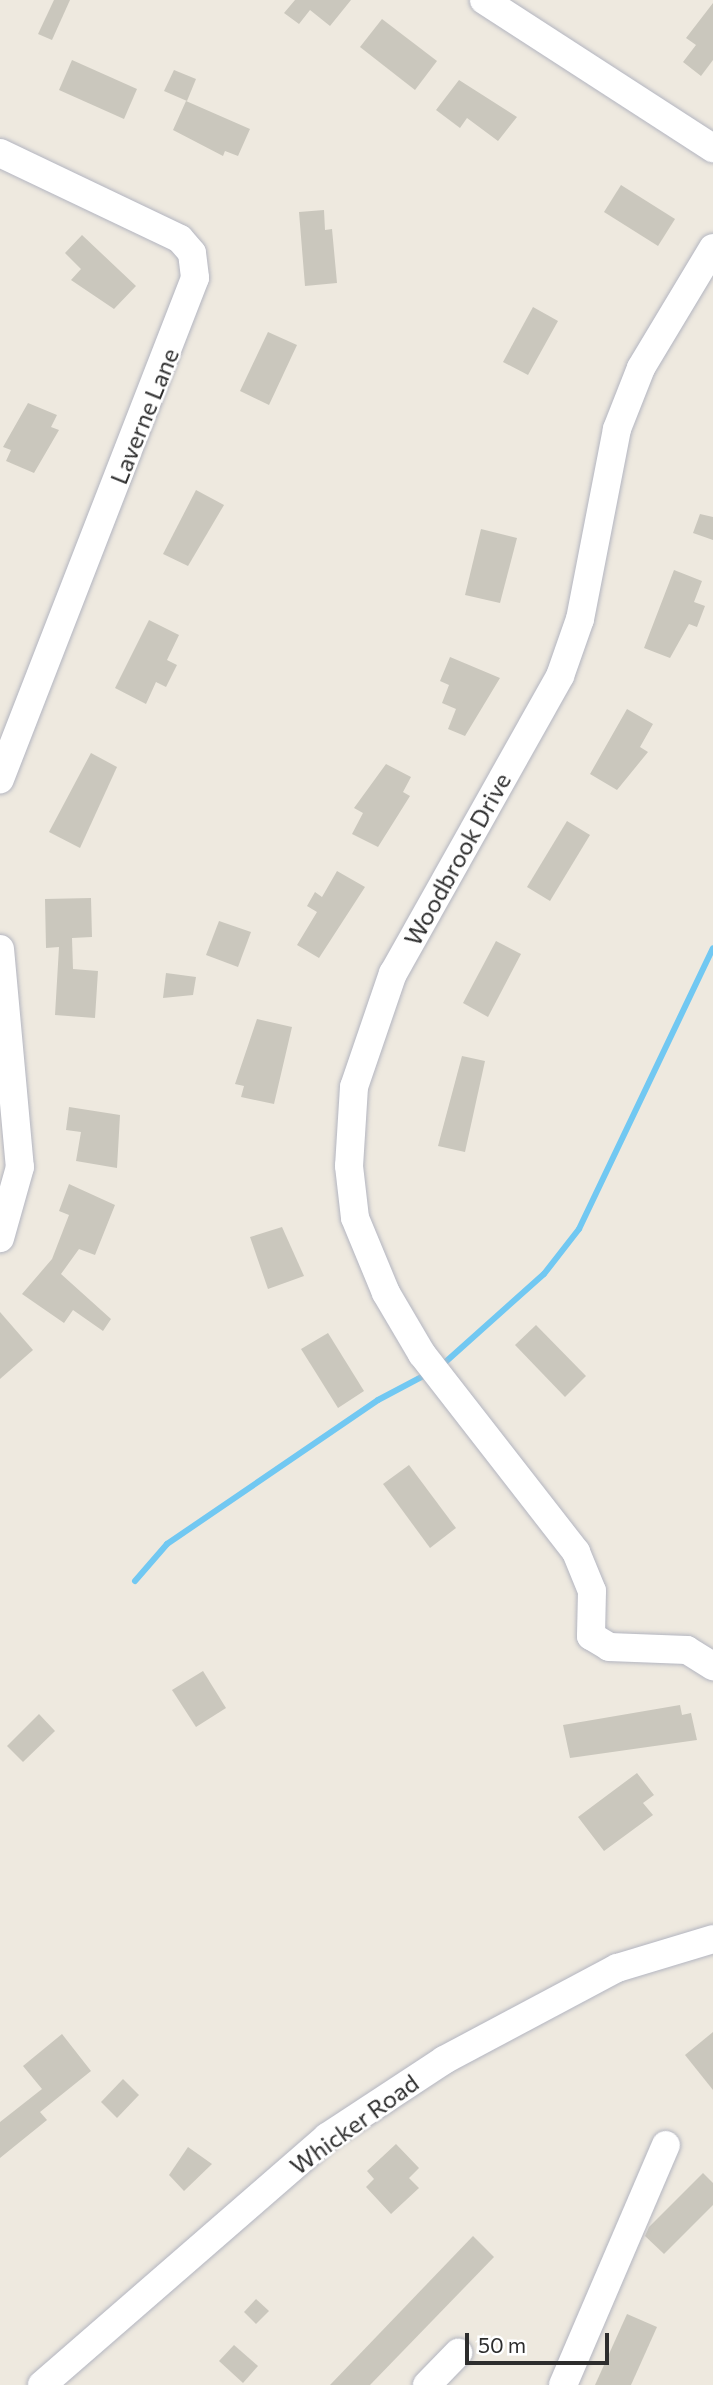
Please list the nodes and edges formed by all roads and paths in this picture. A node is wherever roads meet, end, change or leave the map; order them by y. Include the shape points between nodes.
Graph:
1 (484, 0) edge
2 (713, 148) edge
3 (0, 153) edge
4 (713, 248) edge
5 (0, 779) edge
6 (0, 949) edge
7 (0, 1238) edge
8 (713, 1666) edge
9 (713, 1939) edge
10 (666, 2145) dead end
11 (458, 2353) dead end
12 (42, 2385) edge
13 (427, 2385) edge
14 (563, 2385) edge

1 - 2 street
3 - 5 street, Laverne Lane via 180,239 195,261 188,304
4 - 8 street, Woodbrook Drive via 641,368 617,429 580,619 560,676 393,973 354,1087 349,1166 355,1218 422,1354 508,1457 576,1552 592,1591 596,1642 687,1650
6 - 7 street via 19,1167
9 - 12 street, Whicker Road via 617,1968 444,2060 327,2137
10 - 14 street
11 - 13 street

